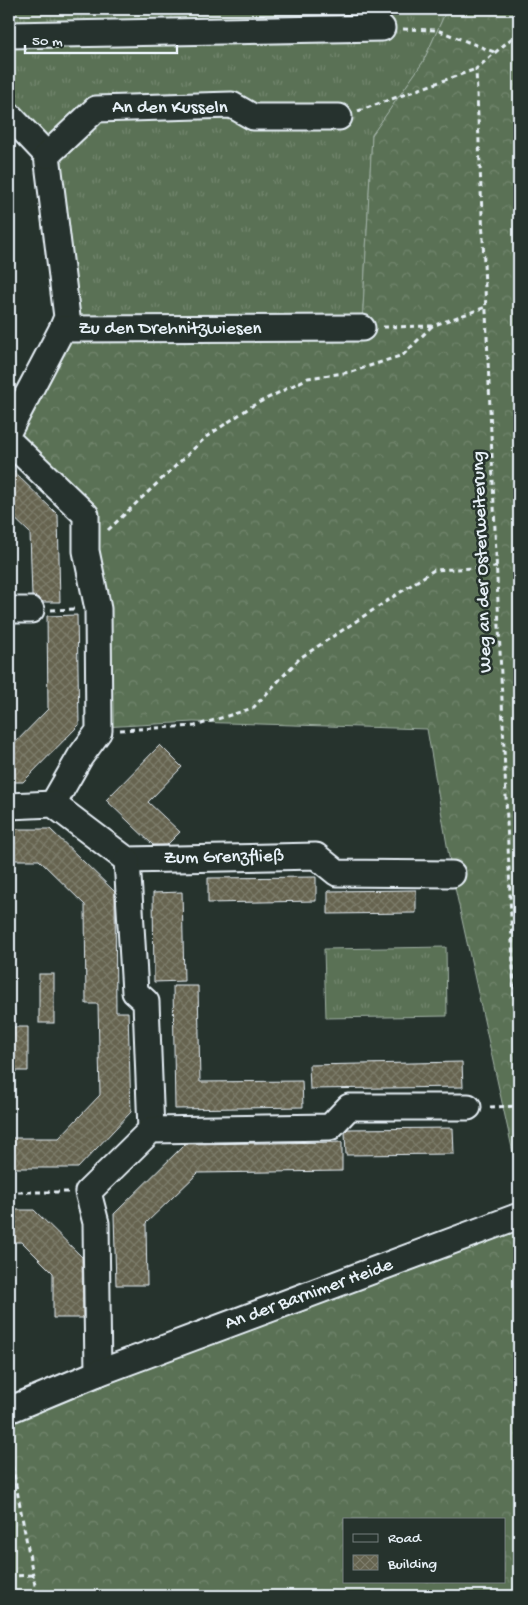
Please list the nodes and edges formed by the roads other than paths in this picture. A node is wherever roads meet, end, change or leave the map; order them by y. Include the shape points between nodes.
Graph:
1 (332, 19) edge
2 (382, 28) road end
3 (9, 35) edge
4 (9, 115) edge
5 (340, 117) road end
6 (47, 155) junction
7 (362, 328) road end
8 (62, 329) junction
9 (9, 430) edge
10 (9, 441) edge
11 (53, 804) junction
12 (9, 806) edge
13 (127, 860) junction
14 (452, 874) dead end
15 (468, 1107) road end
16 (151, 1130) junction
17 (519, 1216) edge
18 (98, 1373) junction
19 (9, 1410) edge

1 - 2 street
1 - 3 street
4 - 6 street
5 - 6 street, An den Kusseln via 253,117 232,105 96,109
6 - 8 street via 67,317
7 - 8 street, Zu den Drehnitzwiesen
8 - 9 street, Zu den Drehnitzwiesen
10 - 11 street via 86,516 86,551 98,609 99,731 80,756
11 - 12 street
11 - 13 street
13 - 14 street, Zum Grenzfließ via 316,856 337,873
13 - 16 street via 135,992 146,1002
15 - 16 street via 349,1107 330,1127
16 - 18 street via 88,1192 96,1223
17 - 18 street, An der Barnimer Heide
18 - 19 street, An der Barnimer Heide

